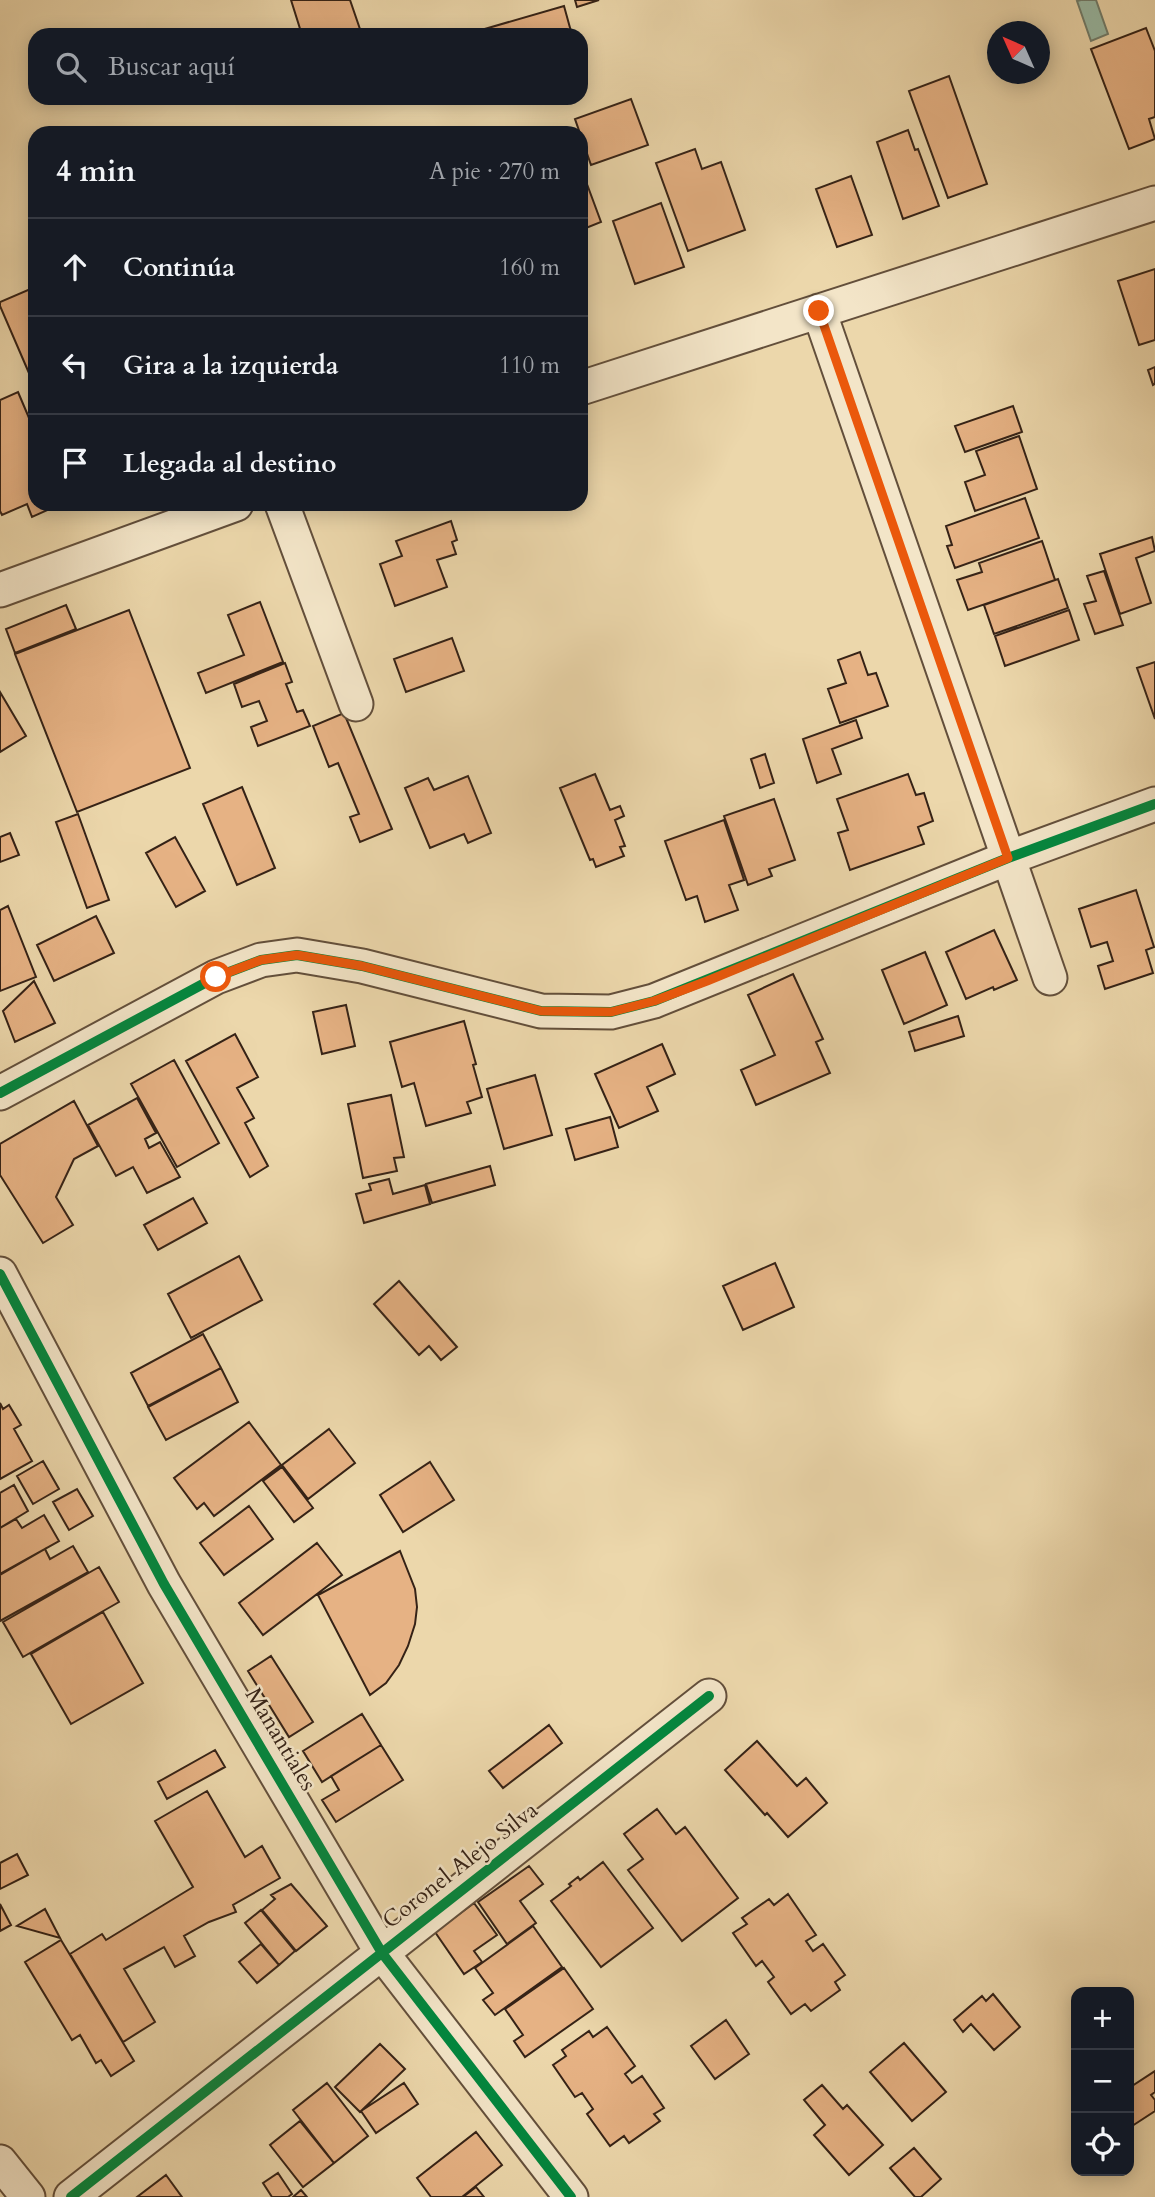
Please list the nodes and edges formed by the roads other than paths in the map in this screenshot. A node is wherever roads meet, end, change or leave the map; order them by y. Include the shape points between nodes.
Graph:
1 (1155, 203) edge
2 (819, 311) junction
3 (588, 386) edge
4 (217, 511) edge
5 (285, 511) edge
6 (0, 590) edge
7 (356, 704) dead end
8 (1155, 804) edge
9 (1008, 858) junction
10 (1051, 978) dead end
11 (0, 1093) edge
12 (0, 1274) edge
13 (709, 1696) dead end
14 (382, 1953) junction
15 (0, 2162) edge
16 (28, 2197) edge
17 (71, 2197) edge
18 (571, 2197) edge

1 - 2 street
2 - 3 street
2 - 9 street
4 - 6 street
5 - 7 street
8 - 9 street
9 - 10 street
9 - 11 street via 707,981 611,1012 541,1011 362,966 297,955 261,960 216,977
12 - 14 street, Manantiales via 164,1584
13 - 14 street, Coronel Alejo Silva
14 - 17 street, Coronel Alejo Silva
14 - 18 street, Manantiales
15 - 16 street

